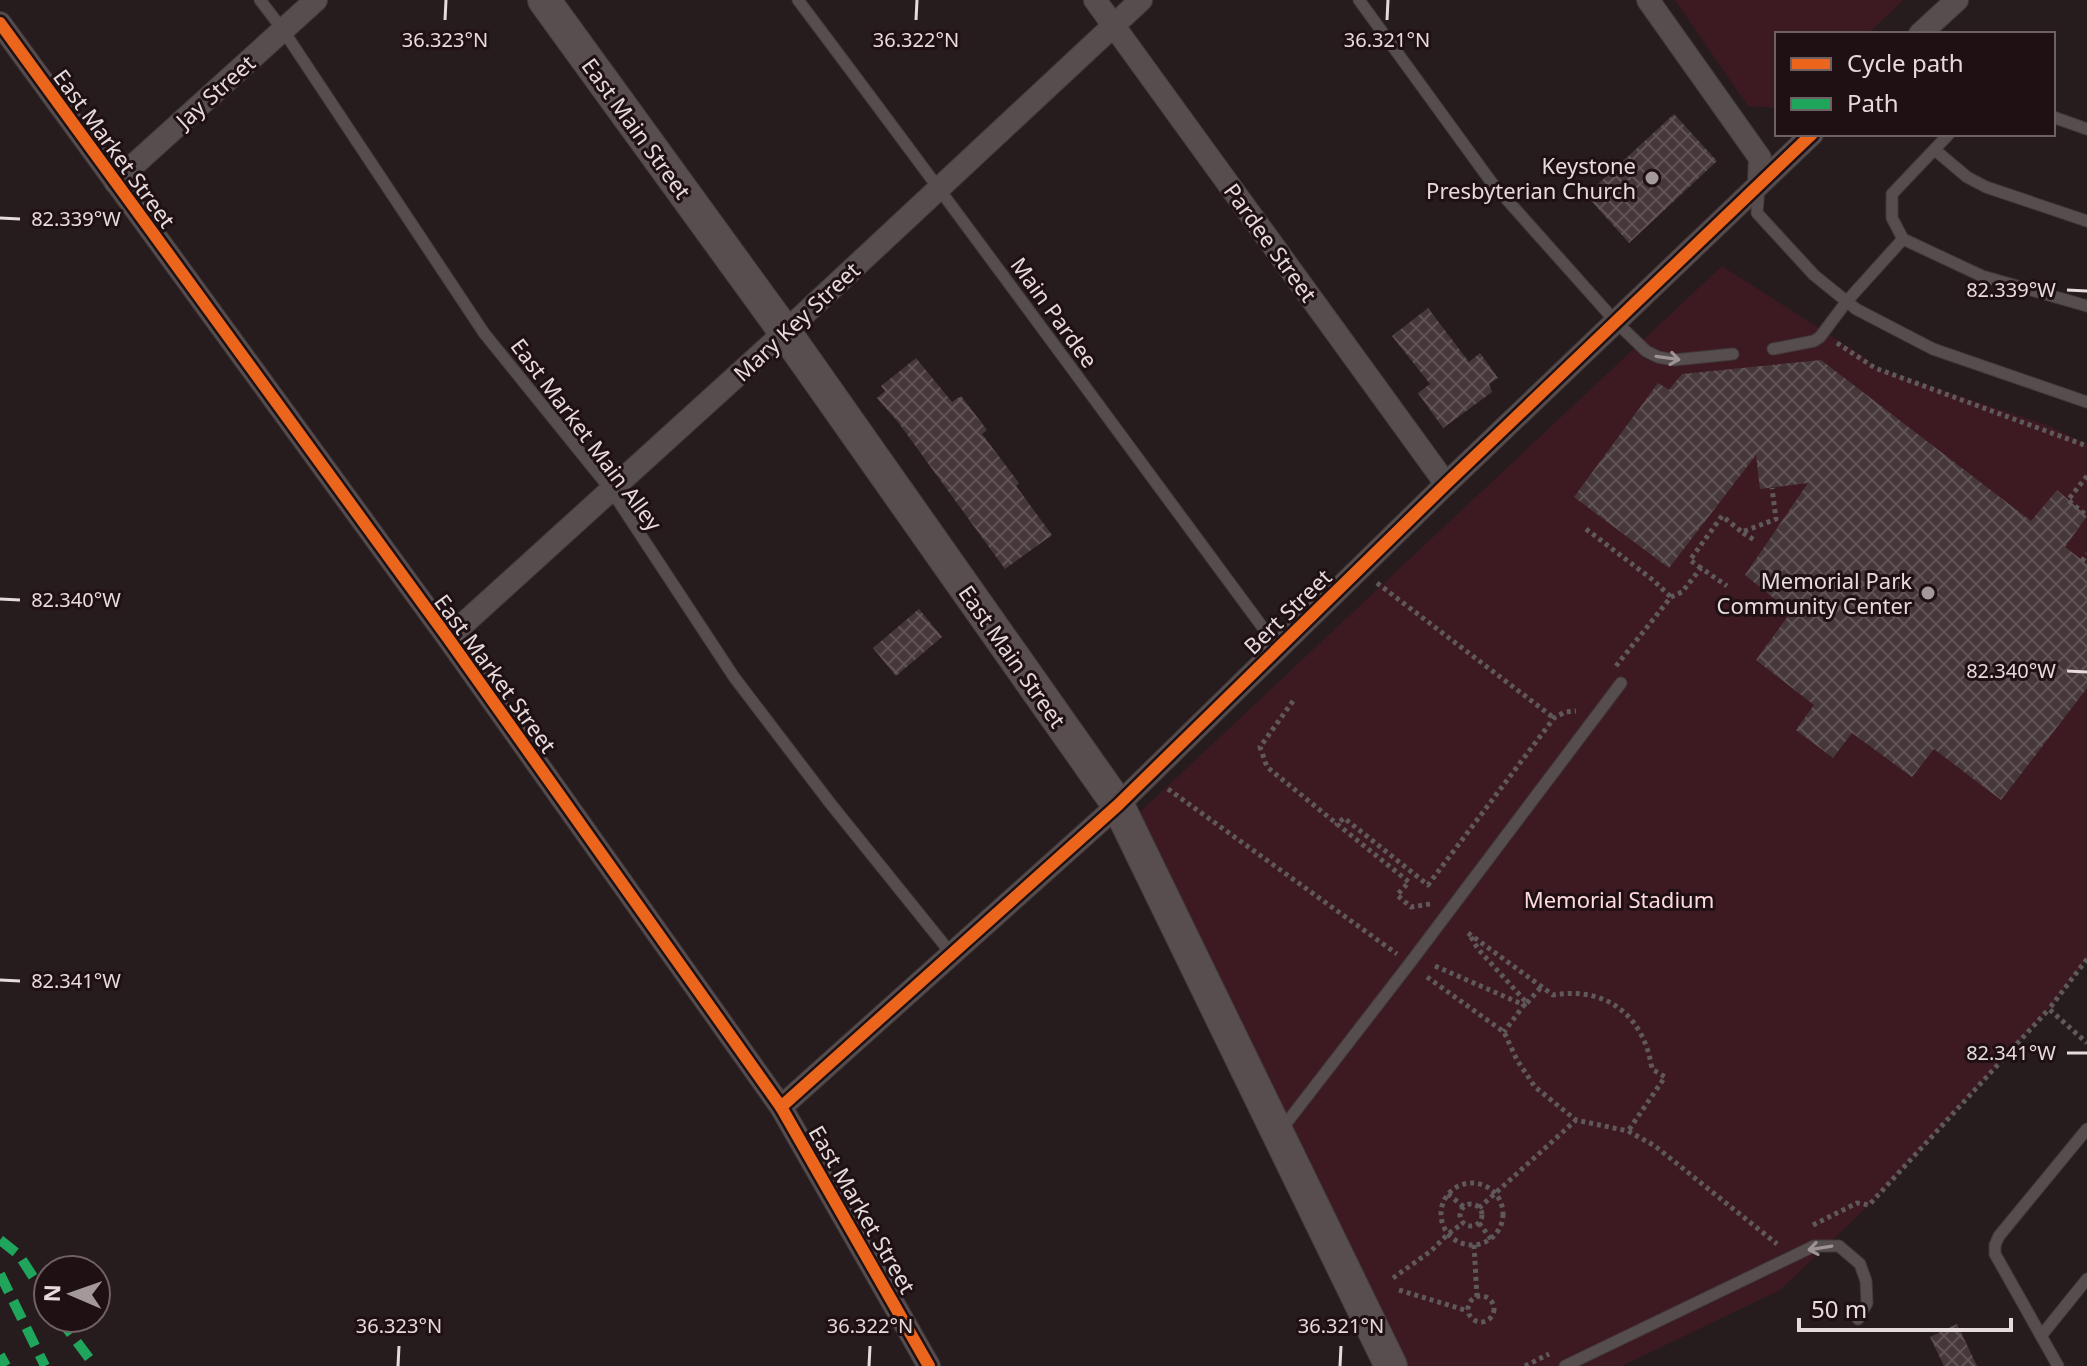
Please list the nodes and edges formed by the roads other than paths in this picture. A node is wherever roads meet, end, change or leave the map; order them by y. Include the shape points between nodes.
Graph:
1 (260, 0) edge
2 (316, 0) edge
3 (544, 0) edge
4 (798, 0) edge
5 (1095, 0) edge
6 (1141, 0) edge
7 (1359, 0) edge
8 (1648, 0) edge
9 (1957, 0) edge
10 (0, 23) edge
11 (1114, 26) junction
12 (283, 30) junction
13 (1922, 32) edge
14 (2055, 118) edge
15 (2087, 129) edge
16 (1810, 136) edge
17 (1947, 136) edge
18 (1935, 150) junction
19 (115, 182) junction
20 (1759, 183) junction
21 (940, 188) junction
22 (2087, 221) edge
23 (1903, 239) junction
24 (1847, 301) junction
25 (2087, 306) edge
26 (1616, 322) junction
27 (785, 332) junction
28 (1773, 349) dead end
29 (1733, 354) dead end
30 (2087, 402) edge
31 (1446, 484) junction
32 (611, 490) junction
33 (448, 638) junction
34 (1278, 648) junction
35 (1621, 683) dead end
36 (1118, 805) junction
37 (953, 956) junction
38 (781, 1107) junction
39 (2087, 1129) edge
40 (1278, 1134) junction
41 (2087, 1279) edge
42 (1858, 1319) dead end
43 (2041, 1336) junction
44 (929, 1366) edge
45 (1391, 1366) edge
46 (1565, 1366) edge
47 (2058, 1366) edge

1 - 12 lane, East Market Main Alley
2 - 12 street, Jay Street
3 - 27 main road, East Main Street
4 - 21 lane, Main Pardee
5 - 11 street, Pardee Street
6 - 11 street, Mary Key Street
7 - 26 lane via 1492,183
8 - 20 street via 1760,158
9 - 13 street
10 - 19 street, East Market Street
11 - 21 street, Mary Key Street
11 - 31 street, Pardee Street
12 - 19 street, Jay Street
12 - 32 lane, East Market Main Alley via 484,333
14 - 15 lane
16 - 20 street, Bert Street
17 - 18 lane
18 - 22 lane via 1986,187
18 - 23 lane via 1892,194 1892,218
19 - 33 street, East Market Street
20 - 24 lane via 1757,213 1814,275
20 - 26 street, Bert Street
21 - 27 street, Mary Key Street
21 - 34 lane, Main Pardee
23 - 24 lane
23 - 25 lane via 1982,276
24 - 28 lane via 1814,341
24 - 30 lane via 1933,349
26 -> 29 lane via 1658,357
26 - 31 street, Bert Street
27 - 32 street, Mary Key Street
27 - 36 main road, East Main Street
31 - 34 street, Bert Street
32 - 33 street, Mary Key Street
32 - 37 lane, East Market Main Alley via 734,677
33 - 38 street, East Market Street
34 - 36 street, Bert Street
35 - 40 lane
36 - 37 street, Bert Street
36 - 40 main road, East Main Street
37 - 38 street, Bert Street
38 - 44 street, East Market Street
39 - 43 lane via 1995,1245 1995,1254
40 - 45 main road, East Main Street
41 - 43 lane
42 -> 46 lane via 1867,1303 1860,1264 1839,1246 1814,1246
43 - 47 lane

